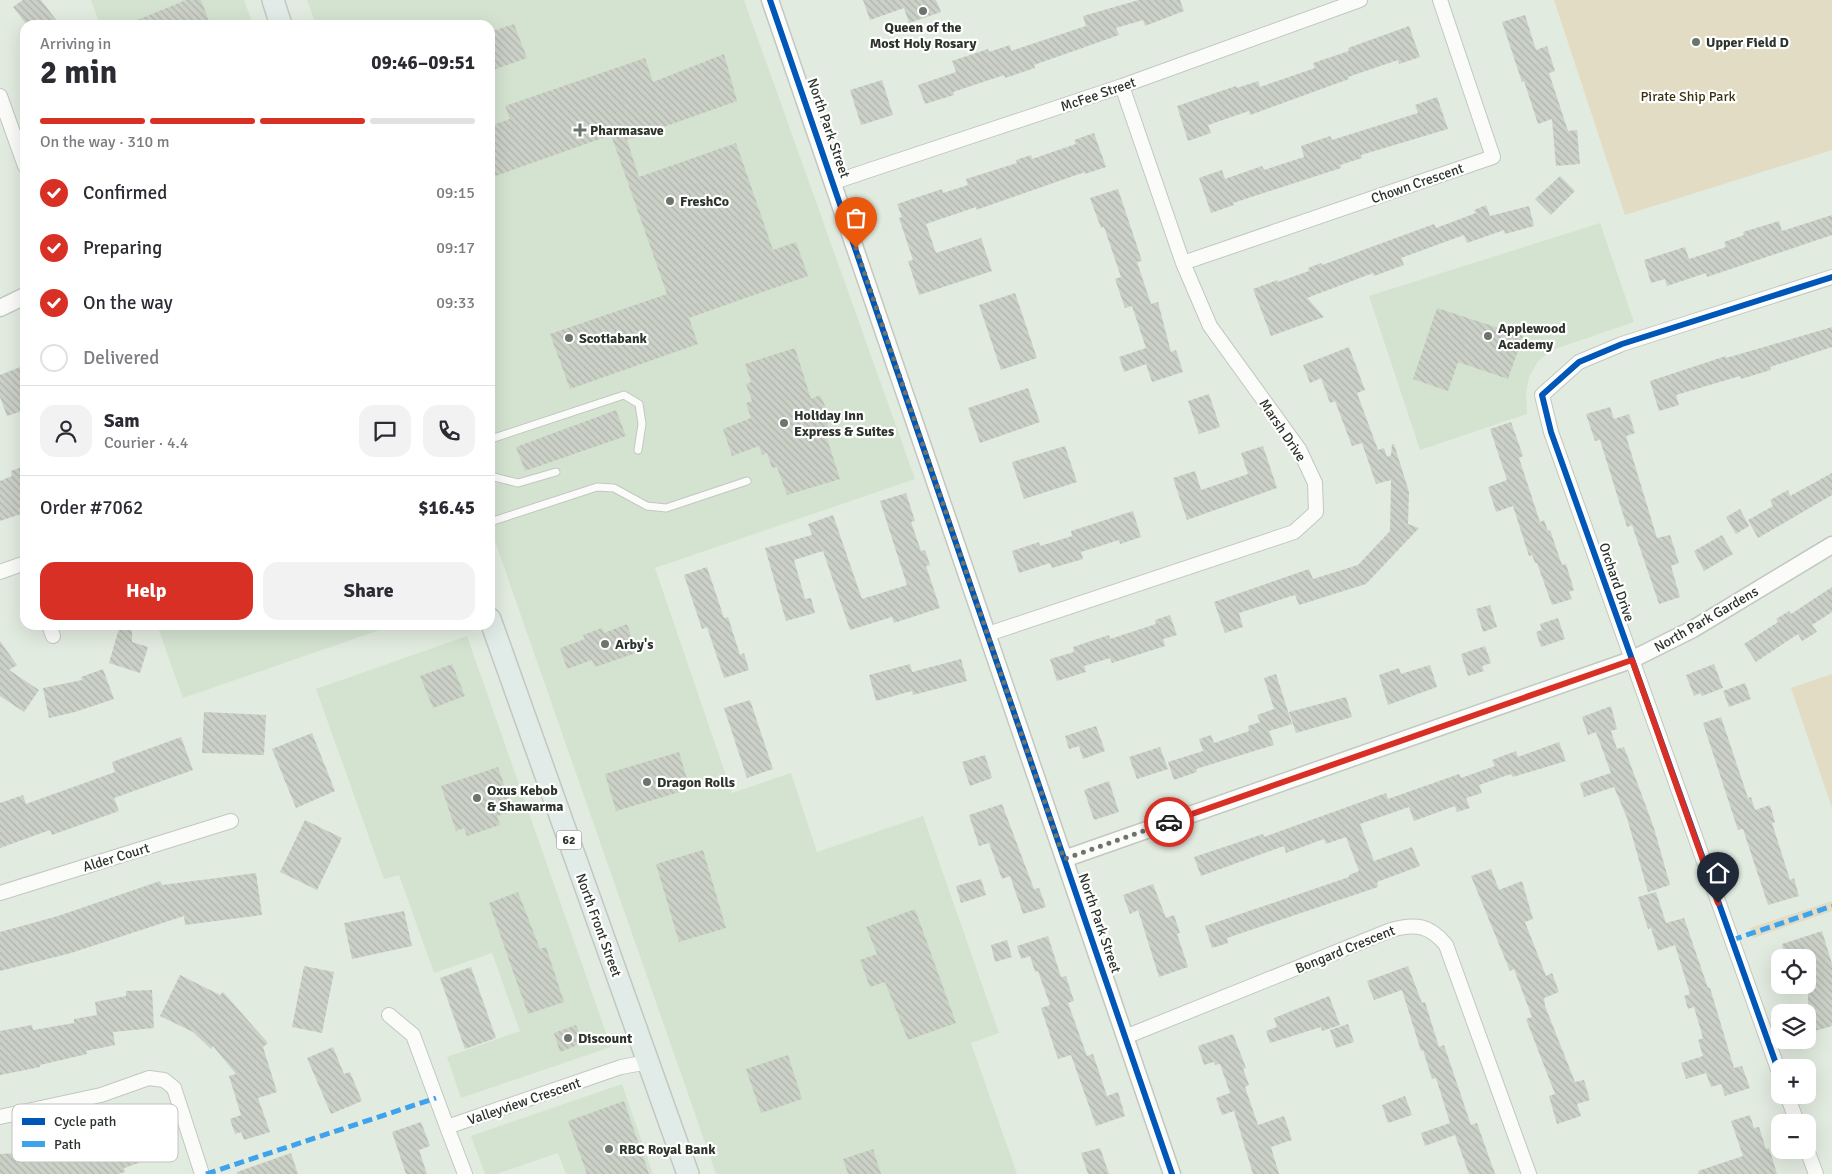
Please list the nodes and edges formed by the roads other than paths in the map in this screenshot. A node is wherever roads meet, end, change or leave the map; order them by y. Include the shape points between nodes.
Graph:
1 (273, 0) edge
2 (770, 0) edge
3 (1360, 0) edge
4 (1440, 0) edge
5 (279, 20) edge
6 (1122, 86) junction
7 (0, 96) edge
8 (20, 152) edge
9 (834, 182) junction
10 (1183, 263) junction
11 (1832, 277) edge
12 (20, 298) edge
13 (0, 308) edge
14 (495, 438) edge
15 (638, 450) dead end
16 (556, 472) dead end
17 (495, 477) edge
18 (747, 481) dead end
19 (495, 520) edge
20 (1832, 545) edge
21 (20, 565) edge
22 (0, 572) edge
23 (494, 630) edge
24 (988, 634) junction
25 (1632, 660) junction
26 (231, 821) dead end
27 (1064, 859) junction
28 (0, 893) edge
29 (389, 1015) dead end
30 (1125, 1037) junction
31 (1774, 1059) edge
32 (648, 1062) junction
33 (61, 1104) edge
34 (447, 1127) junction
35 (1810, 1159) edge
36 (202, 1174) edge
37 (465, 1174) edge
38 (688, 1174) edge
39 (1172, 1174) edge
40 (1529, 1174) edge
41 (1816, 1174) edge

1 - 5 main road
2 - 9 street, North Park Street
3 - 6 street, McFee Street
4 - 10 street, Chown Crescent via 1494,157
6 - 9 street, McFee Street
6 - 10 street, Marsh Drive
7 - 8 street
9 - 24 street, North Park Street
10 - 24 street, Marsh Drive via 1210,326 1299,449 1315,483 1316,512 1294,532
11 - 25 street, Orchard Drive via 1622,344 1579,362 1542,395 1551,432
12 - 13 street
14 - 15 lane via 624,395 639,404 642,424
16 - 17 lane via 518,483
18 - 19 lane via 666,508 646,506 614,488 596,487
20 - 25 street, North Park Gardens via 1693,629
21 - 22 street
23 - 32 main road, North Front Street / 62
24 - 27 street, North Park Street
25 - 27 street, North Park Gardens
25 - 31 street, Orchard Drive
26 - 28 street, Alder Court
27 - 30 street, North Park Street
29 - 34 street via 414,1035
30 - 39 street, North Park Street
30 - 40 street, Bongard Crescent via 1391,930 1408,925 1422,926 1436,933 1446,944
32 - 34 street, Valleyview Crescent via 621,1067
32 - 38 main road, North Front Street / 62
33 - 36 street via 101,1095 149,1078 164,1080 174,1088
34 - 37 street
35 - 41 street

